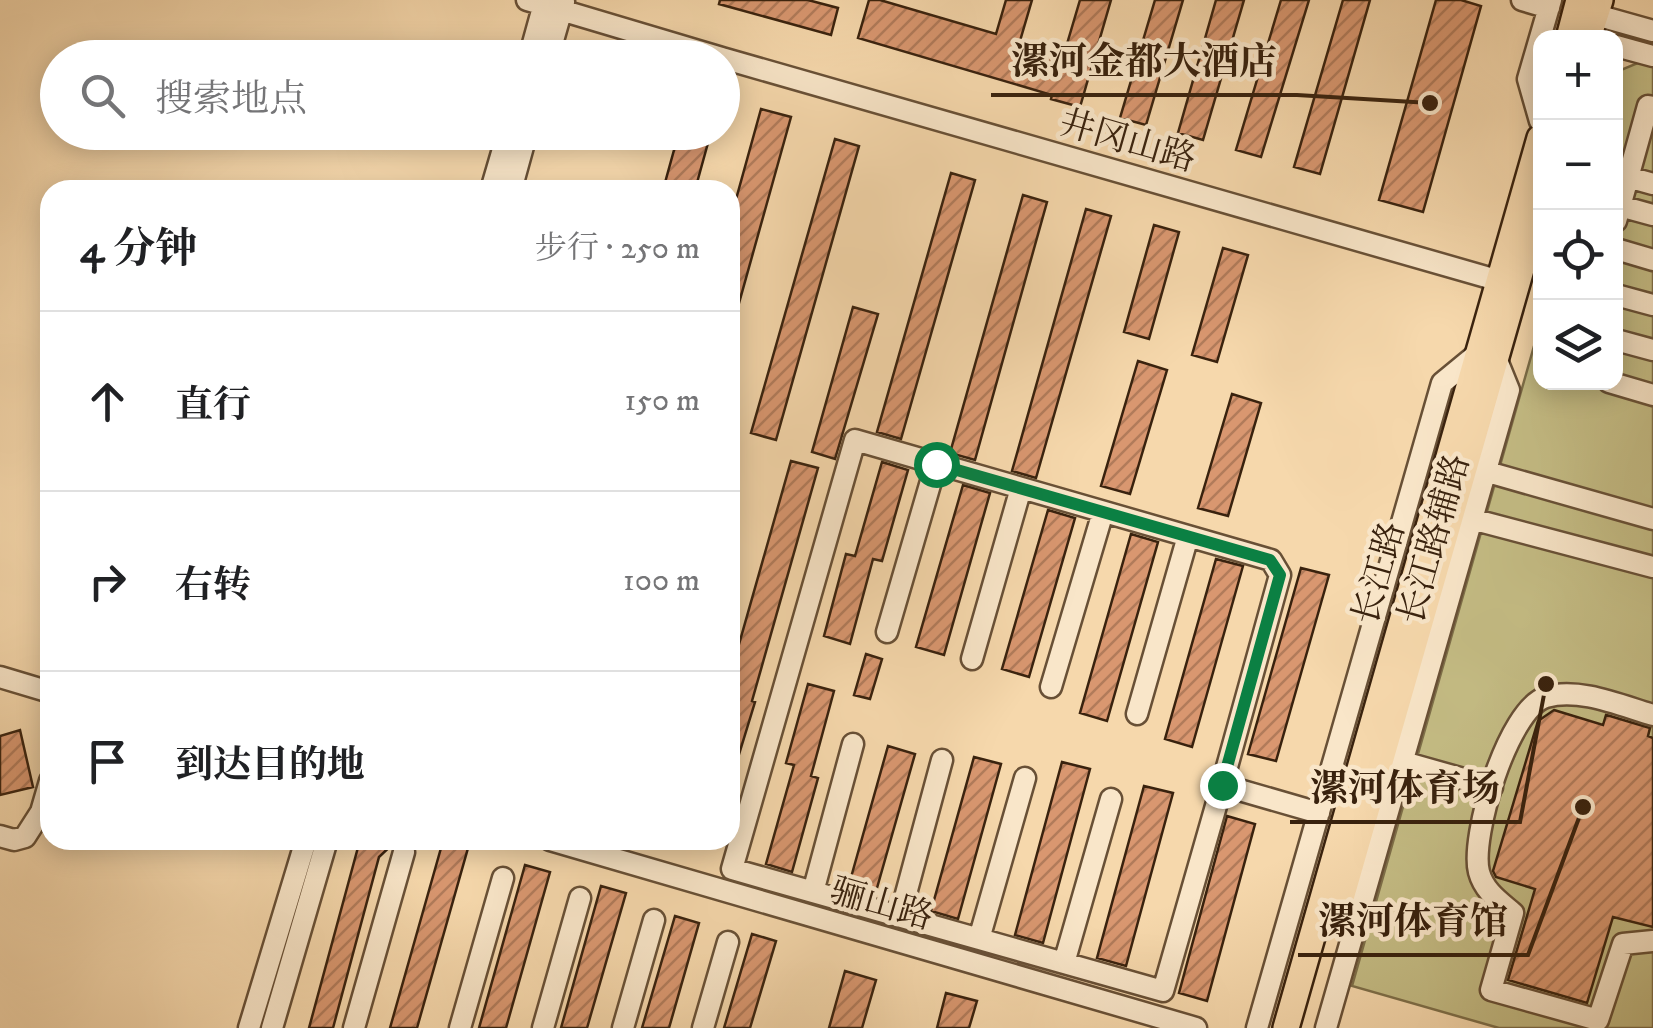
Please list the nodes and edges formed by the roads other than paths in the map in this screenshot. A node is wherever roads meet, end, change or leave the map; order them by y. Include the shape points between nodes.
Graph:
1 (1522, 0) edge
2 (548, 3) edge
3 (1550, 4) edge
4 (1585, 21) edge
5 (1653, 31) edge
6 (535, 40) edge
7 (548, 40) edge
8 (665, 40) edge
9 (1623, 48) edge
10 (1653, 56) edge
11 (740, 63) edge
12 (1653, 108) edge
13 (1540, 120) edge
14 (1646, 139) edge
15 (503, 150) edge
16 (522, 150) edge
17 (1533, 169) edge
18 (1628, 177) junction
19 (495, 180) edge
20 (514, 180) edge
21 (1653, 184) edge
22 (1619, 210) edge
23 (1623, 213) edge
24 (1653, 215) edge
25 (1533, 231) edge
26 (1623, 251) edge
27 (1653, 260) edge
28 (1507, 283) junction
29 (1623, 297) edge
30 (1653, 305) edge
31 (1623, 342) edge
32 (1653, 350) edge
33 (1486, 357) junction
34 (1623, 386) edge
35 (1653, 395) edge
36 (936, 464) junction
37 (1476, 469) junction
38 (1020, 488) junction
39 (1103, 512) junction
40 (1452, 513) junction
41 (1653, 519) edge
42 (1188, 536) junction
43 (1653, 568) edge
44 (887, 632) dead end
45 (972, 659) dead end
46 (0, 677) edge
47 (1052, 686) dead end
48 (40, 689) edge
49 (1137, 714) dead end
50 (1653, 715) edge
51 (853, 744) dead end
52 (942, 760) dead end
53 (1403, 762) junction
54 (1025, 778) dead end
55 (1222, 785) junction
56 (1492, 787) junction
57 (1111, 799) dead end
58 (1319, 813) junction
59 (40, 814) edge
60 (0, 836) edge
61 (740, 840) edge
62 (303, 850) edge
63 (324, 850) edge
64 (584, 850) edge
65 (737, 850) edge
66 (404, 852) dead end
67 (503, 878) dead end
68 (813, 892) junction
69 (580, 898) dead end
70 (900, 916) junction
71 (654, 920) dead end
72 (979, 939) junction
73 (1653, 941) edge
74 (728, 942) dead end
75 (1064, 963) junction
76 (250, 1028) edge
77 (272, 1028) edge
78 (354, 1028) edge
79 (460, 1028) edge
80 (543, 1028) edge
81 (623, 1028) edge
82 (703, 1028) edge
83 (1196, 1028) edge
84 (1258, 1028) edge
85 (1286, 1028) edge
86 (1304, 1028) edge
87 (1326, 1028) edge

1 - 3 street
2 - 6 street
2 - 7 street
2 - 8 street, 井冈山路
3 - 13 street via 1528,79
4 - 5 street
9 - 10 street
11 - 28 street, 井冈山路
12 - 14 street via 1648,106
14 - 18 street
15 - 19 street
16 - 20 street
17 - 28 main road, 长江路
18 - 21 street
18 - 22 street
23 - 24 street
25 - 28 main road, 长江路
26 - 27 street
28 - 33 main road, 长江路
29 - 30 street
31 - 32 street
33 - 37 main road, 长江路
33 - 40 main road, 长江路
33 - 58 street, 长江路辅路 via 1442,383
34 - 35 street
36 - 38 street
36 - 44 street
36 - 61 street via 855,440
37 - 40 main road, 长江路
37 - 41 street
38 - 39 street
38 - 45 street
39 - 42 street
39 - 47 street
40 - 43 street
40 - 53 street, 长江路辅路
40 - 85 main road, 长江路
40 - 86 main road, 长江路
42 - 49 street
42 - 55 street via 1270,560 1280,575
46 - 48 street
50 - 56 street via 1590,697 1549,696 1517,727
51 - 68 street
52 - 70 street
53 - 56 street
53 - 87 street, 长江路辅路
54 - 72 street
55 - 58 street
55 - 75 street via 1164,991
56 - 73 street via 1478,836 1478,870 1487,891 1513,913 1491,990 1598,1020 1622,944
57 - 75 street
58 - 84 street, 长江路辅路
59 - 60 street via 25,837
62 - 76 street
63 - 77 street
64 - 83 street, 骊山路
65 - 68 street via 732,868
66 - 78 street
67 - 79 street
68 - 70 street
69 - 80 street
70 - 72 street
71 - 81 street
72 - 75 street
74 - 82 street

